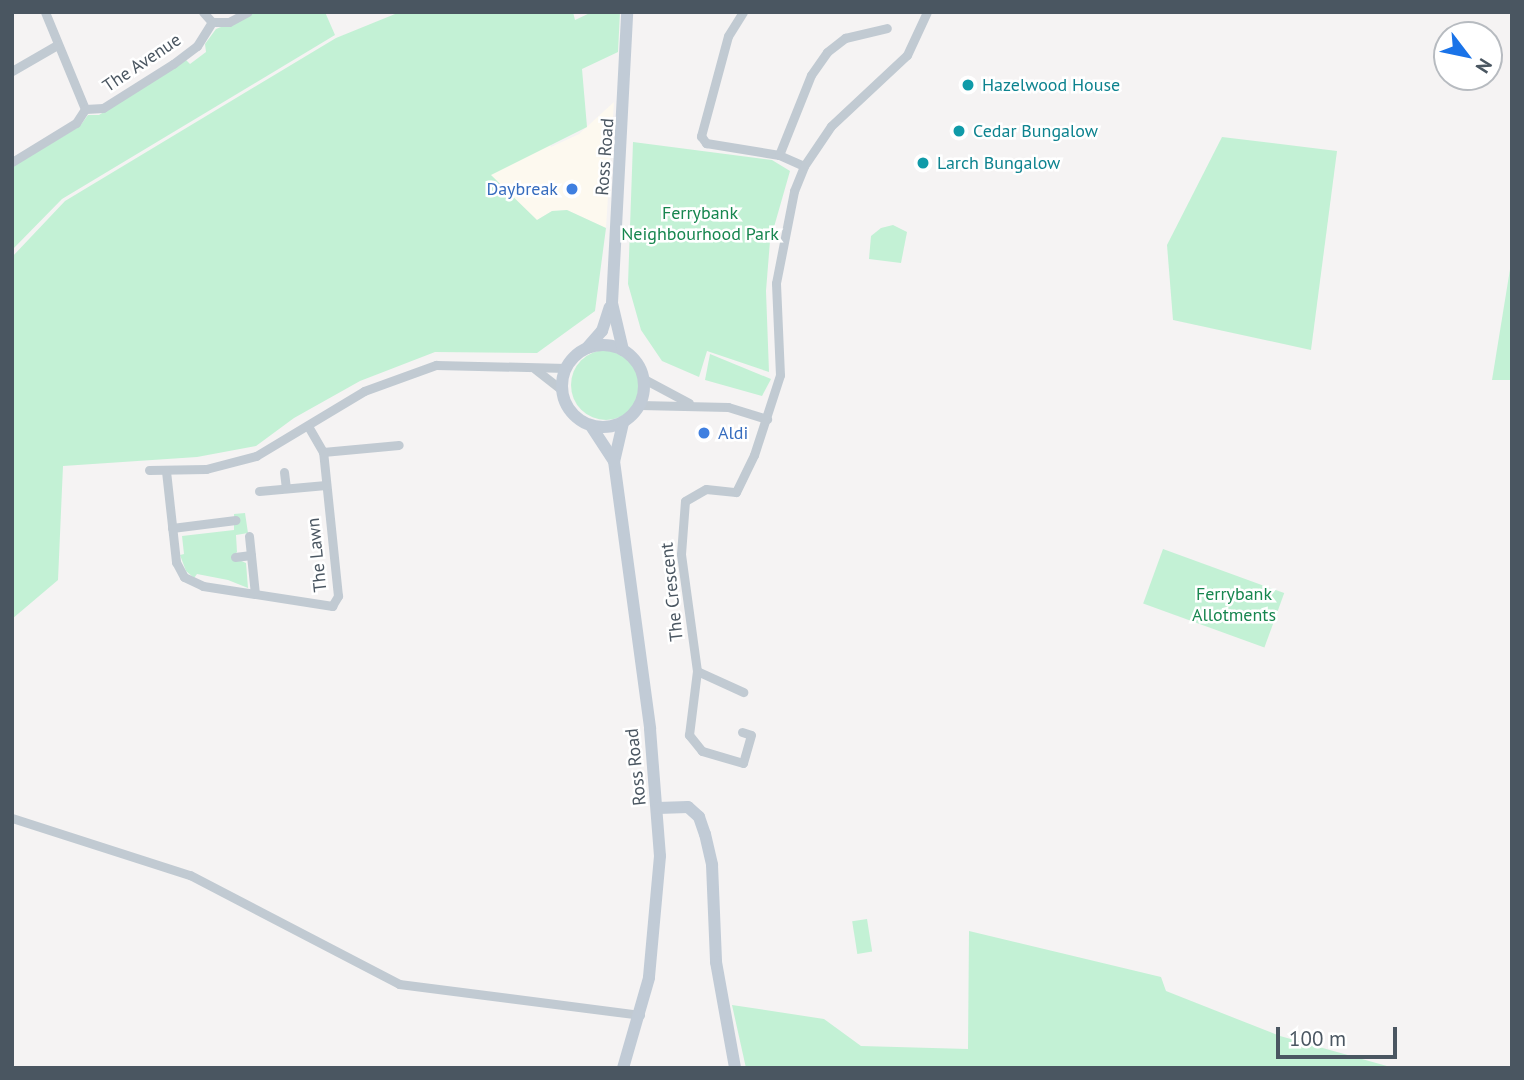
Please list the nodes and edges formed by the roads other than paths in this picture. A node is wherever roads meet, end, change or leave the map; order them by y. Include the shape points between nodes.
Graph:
1 (45, 12) edge
2 (203, 12) edge
3 (248, 12) edge
4 (627, 12) edge
5 (743, 12) edge
6 (926, 12) edge
7 (212, 22) junction
8 (887, 27) dead end
9 (57, 46) junction
10 (12, 71) edge
11 (85, 109) junction
12 (779, 155) junction
13 (12, 162) edge
14 (804, 166) junction
15 (612, 303) junction
16 (587, 348) junction
17 (623, 350) junction
18 (566, 368) junction
19 (535, 369) junction
20 (644, 379) junction
21 (562, 390) junction
22 (690, 403) junction
23 (639, 405) junction
24 (767, 419) junction
25 (623, 423) junction
26 (308, 426) junction
27 (592, 426) junction
28 (399, 445) dead end
29 (323, 452) junction
30 (614, 461) junction
31 (149, 470) dead end
32 (166, 471) junction
33 (284, 472) dead end
34 (326, 485) junction
35 (286, 488) junction
36 (259, 491) dead end
37 (236, 520) dead end
38 (172, 527) junction
39 (248, 536) dead end
40 (251, 555) junction
41 (235, 557) dead end
42 (255, 594) junction
43 (697, 671) junction
44 (743, 692) dead end
45 (742, 732) dead end
46 (658, 808) junction
47 (12, 818) edge
48 (640, 1015) junction
49 (623, 1068) edge
50 (735, 1068) edge

1 - 9 street
2 - 7 street
3 - 7 street via 229,22
4 - 15 main road, Ross Road
5 - 12 street via 725,45 701,136 716,146
6 - 14 street via 907,55 845,109
7 - 11 street, The Avenue via 197,46 173,64 103,108
8 - 12 street via 845,38 827,52 811,75
9 - 10 street
9 - 11 street
11 - 13 street, The Avenue via 76,123
12 - 14 street
14 - 24 street via 780,246 776,283 781,354
15 - 16 main road via 603,331
15 - 17 main road
16 - 17 main road via 606,345
16 - 18 main road
17 - 20 main road via 635,359
18 - 19 street
18 - 21 main road
19 - 21 street
19 - 26 street via 436,365 364,391
20 - 22 street
20 - 23 main road
21 - 27 main road via 571,412
22 - 23 street
22 - 24 street via 727,407
23 - 25 main road
24 - 43 street, The Crescent via 736,492 706,489 689,495 683,509 682,565
25 - 27 main road
25 - 30 main road
26 - 29 street, The Lawn
26 - 32 street via 257,456 206,469
27 - 30 main road
28 - 29 street
29 - 34 street, The Lawn
30 - 46 main road, Ross Road
31 - 32 street
32 - 38 street, The Lawn
33 - 35 street
34 - 35 street
34 - 42 street, The Lawn via 338,596 335,604 326,607
35 - 36 street
37 - 38 street
38 - 42 street, The Lawn via 176,562 184,577 203,586
39 - 40 street
40 - 41 street
40 - 42 street
43 - 44 street
43 - 45 street, The Crescent via 688,721 691,741 702,751 743,762 751,735
46 - 48 main road, Ross Road via 659,907
46 - 50 main road via 688,807 699,817 705,834 712,865 716,962
47 - 48 street via 190,875 399,984
48 - 49 main road, Ross Road

